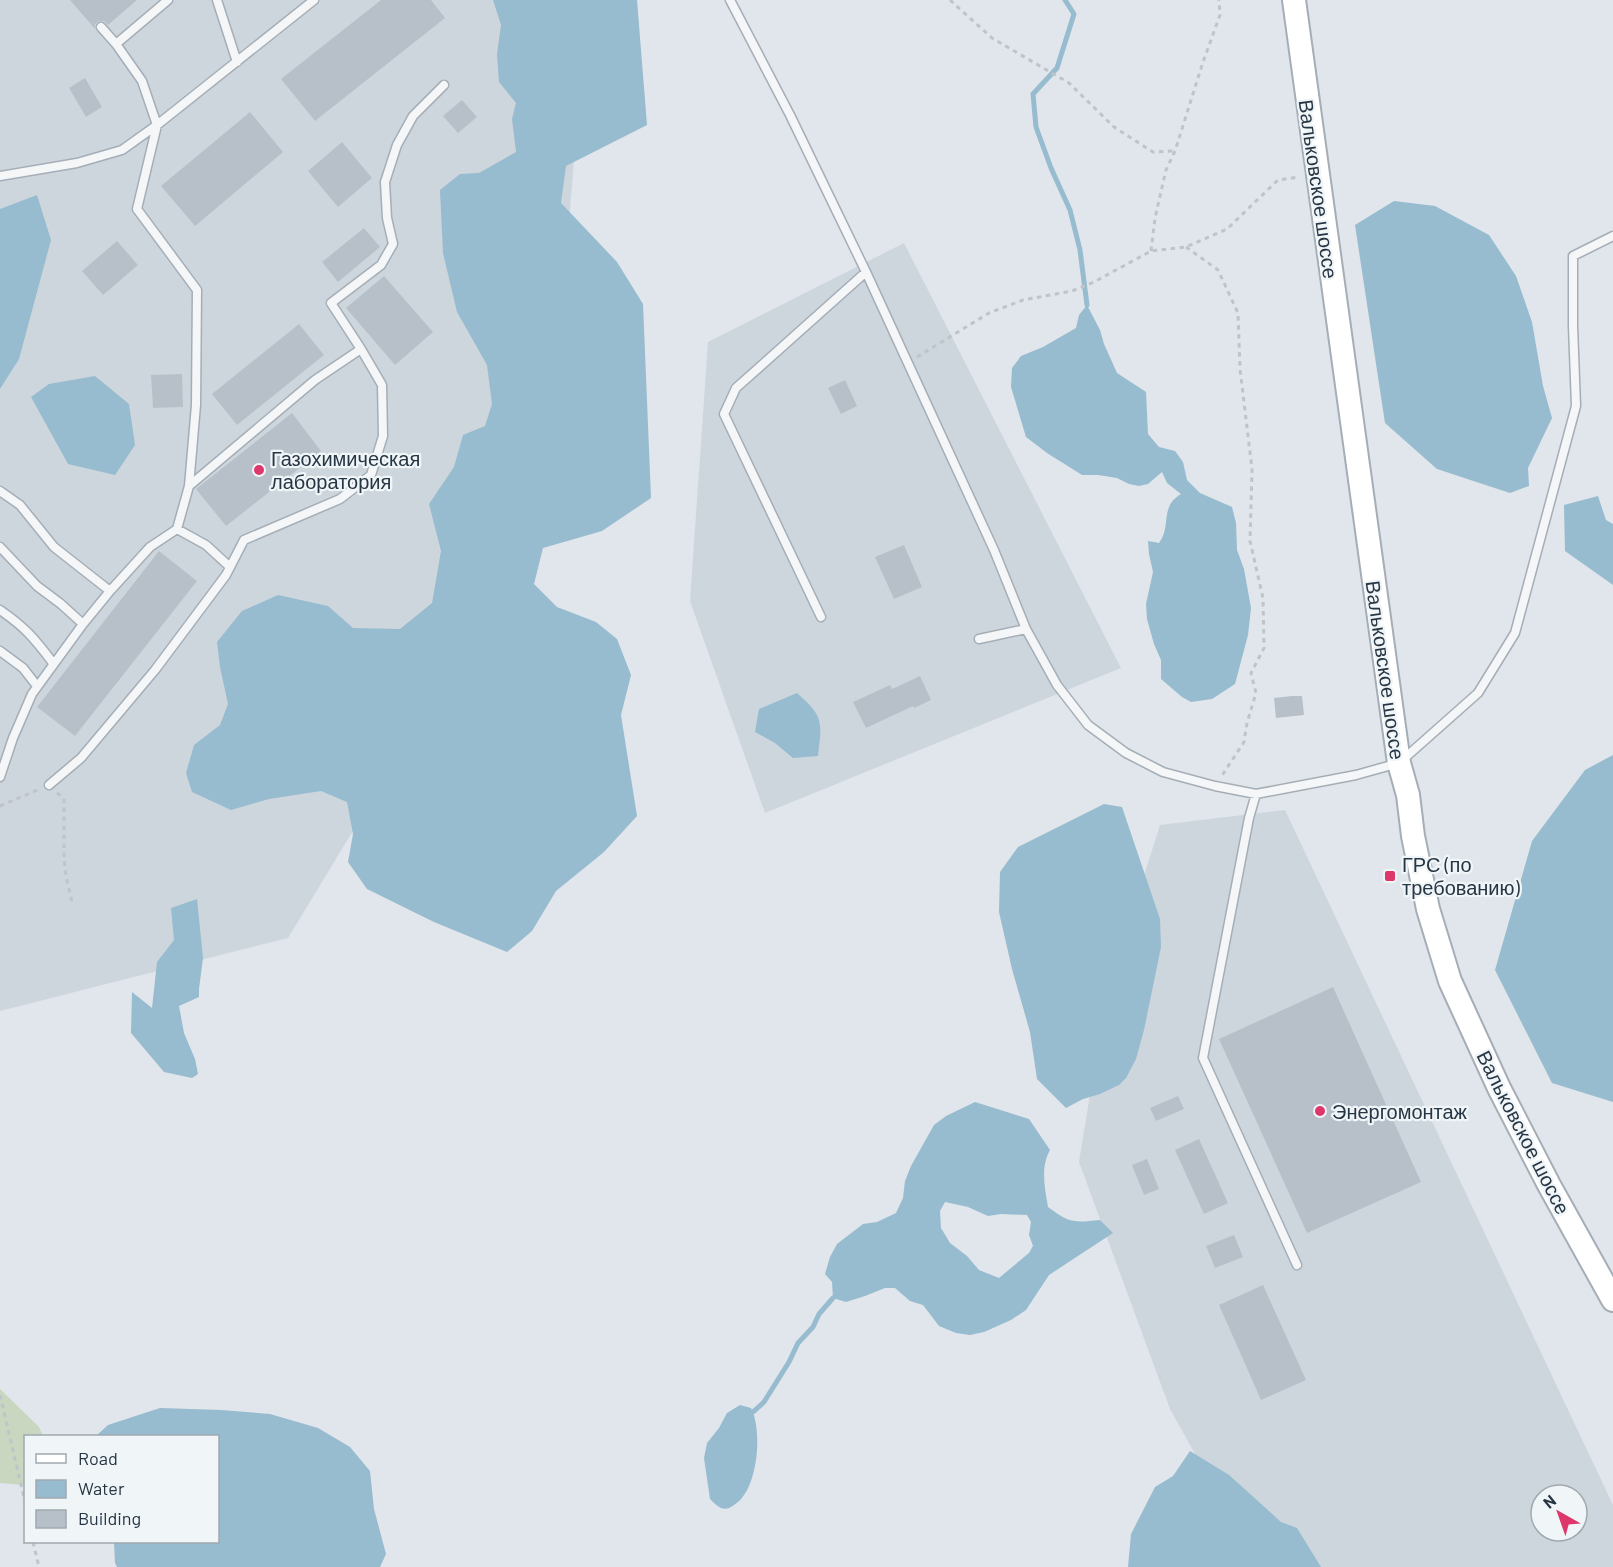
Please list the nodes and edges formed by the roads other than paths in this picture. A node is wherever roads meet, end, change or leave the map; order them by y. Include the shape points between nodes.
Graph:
1 (168, 0) edge
2 (217, 0) edge
3 (314, 0) edge
4 (730, 0) edge
5 (1294, 0) edge
6 (101, 27) dead end
7 (116, 44) junction
8 (237, 62) junction
9 (444, 85) dead end
10 (157, 125) junction
11 (0, 176) edge
12 (1613, 236) edge
13 (866, 272) junction
14 (361, 349) junction
15 (189, 486) junction
16 (0, 491) edge
17 (177, 529) junction
18 (2, 550) edge
19 (0, 562) edge
20 (230, 567) junction
21 (110, 591) junction
22 (0, 610) edge
23 (820, 617) dead end
24 (83, 624) junction
25 (1026, 629) junction
26 (979, 639) dead end
27 (0, 651) edge
28 (53, 663) junction
29 (37, 686) junction
30 (1399, 764) junction
31 (0, 777) edge
32 (49, 785) road end
33 (1257, 794) junction
34 (1297, 1265) dead end
35 (1613, 1300) edge

1 - 7 lane
2 - 8 lane
3 - 8 lane
4 - 13 lane
5 - 30 main road, Вальковское шоссе
6 - 7 lane
7 - 10 lane via 142,81
8 - 10 lane
9 - 14 lane via 413,116 397,145 385,182 393,244 381,265 331,303
10 - 11 lane via 122,150 76,163
10 - 15 lane via 137,209 197,290 196,405
12 - 30 lane via 1573,256 1576,406 1515,633 1478,693
13 - 23 lane via 736,388 724,414
13 - 25 lane via 994,550
14 - 15 lane via 315,380
14 - 20 lane via 382,385 383,436 371,475 340,499 244,540
15 - 17 lane
16 - 21 lane via 20,505 54,547
17 - 20 lane via 206,545
17 - 21 lane via 150,547
18 - 19 lane
18 - 24 lane
20 - 32 lane via 155,670 81,758
21 - 24 lane
22 - 28 lane via 33,637
24 - 28 lane
25 - 26 lane
25 - 33 lane via 1057,685 1088,725 1126,753 1163,772
27 - 29 lane via 23,668
28 - 29 lane
29 - 31 lane
30 - 33 lane
30 - 35 main road, Вальковское шоссе via 1428,909 1450,981 1499,1088
33 - 34 lane via 1249,818 1203,1058

